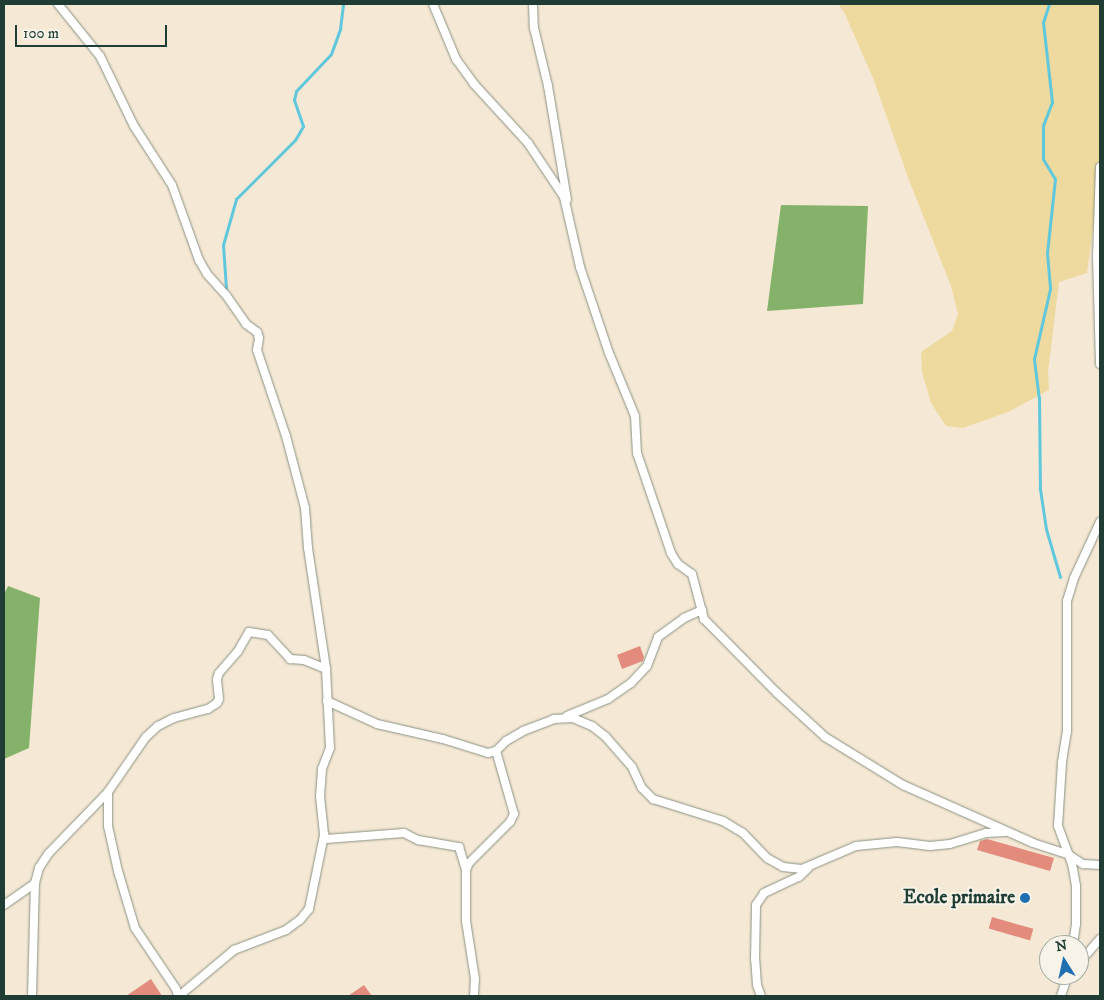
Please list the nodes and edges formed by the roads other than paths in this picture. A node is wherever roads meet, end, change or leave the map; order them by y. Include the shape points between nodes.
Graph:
1 (58, 4) edge
2 (433, 4) edge
3 (533, 4) edge
4 (1100, 167) edge
5 (570, 218) junction
6 (1100, 364) edge
7 (1100, 522) edge
8 (702, 610) junction
9 (326, 669) junction
10 (328, 701) junction
11 (563, 718) junction
12 (496, 751) junction
13 (108, 792) junction
14 (1009, 832) junction
15 (324, 835) junction
16 (1069, 855) junction
17 (811, 865) junction
18 (1100, 865) edge
19 (466, 870) junction
20 (35, 883) junction
21 (4, 905) edge
22 (1074, 935) edge
23 (1100, 939) edge
24 (1089, 952) edge
25 (32, 996) edge
26 (178, 996) edge
27 (474, 996) edge
28 (761, 996) edge

1 - 9 street via 100,56 134,126 172,185 207,274 246,324 257,332 257,350 286,436 305,508
2 - 5 street via 456,60 528,143 564,197
3 - 5 street via 534,28 548,86
4 - 6 street via 1097,257
5 - 8 street via 580,267 609,353 635,416 637,453 671,553 678,564 692,574
7 - 16 street via 1067,601 1067,732 1058,826
8 - 11 street via 684,618 658,637 648,666 631,683 608,699
8 - 14 street via 711,627 825,737 903,785
9 - 10 street
9 - 13 street via 304,660 290,659 268,635 249,632 219,673 217,703 158,726 146,737
10 - 12 street via 377,724 488,753
10 - 15 street via 330,748 322,769 320,796
11 - 12 street via 523,731
11 - 17 street via 573,718 592,726 605,736 653,799 723,821 743,833 767,858 783,867 802,869
12 - 19 street via 514,814
13 - 20 street via 48,854
13 - 26 street via 108,826 135,928
14 - 16 street
14 - 17 street via 986,833 950,844 930,846 897,842 856,846
15 - 19 street via 326,839 404,833 418,840 459,848
15 - 26 street via 308,909 300,920 286,930 234,950
16 - 18 street via 1083,864
16 - 22 street via 1076,886
17 - 28 street via 799,876 764,893 756,904 755,959
19 - 27 street via 466,921 475,979
20 - 21 street
20 - 25 street
23 - 24 street

